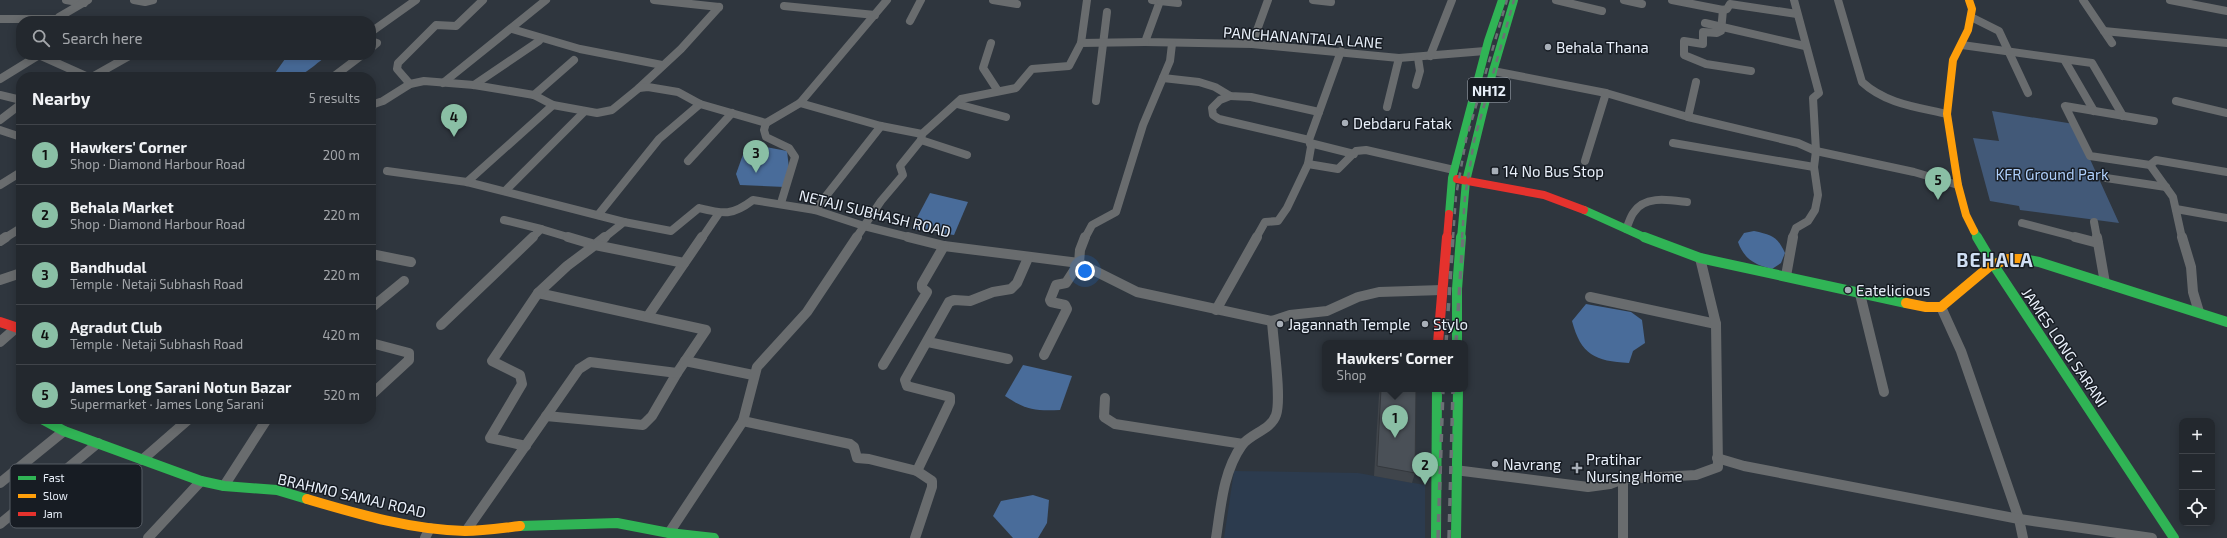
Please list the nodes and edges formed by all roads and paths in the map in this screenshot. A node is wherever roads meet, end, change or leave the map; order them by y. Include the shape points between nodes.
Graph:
1 (66, 0) edge
2 (134, 0) edge
3 (153, 0) edge
4 (416, 0) edge
5 (483, 0) edge
6 (546, 0) edge
7 (654, 0) edge
8 (887, 0) edge
9 (921, 0) edge
10 (992, 0) edge
11 (1087, 0) edge
12 (1152, 0) edge
13 (1268, 0) edge
14 (1314, 0) edge
15 (1452, 0) edge
16 (1502, 0) edge
17 (1514, 0) edge
18 (1556, 0) edge
19 (1624, 0) edge
20 (1672, 0) edge
21 (1794, 0) edge
22 (1838, 0) edge
23 (1969, 0) edge
24 (2083, 0) edge
25 (2170, 0) edge
26 (86, 1) edge
27 (1160, 1) junction
28 (1331, 2) dead end
29 (1729, 2) edge
30 (717, 3) edge
31 (1178, 3) dead end
32 (1017, 4) dead end
33 (1642, 4) dead end
34 (784, 6) dead end
35 (1723, 10) junction
36 (1602, 11) dead end
37 (2227, 11) edge
38 (1108, 12) dead end
39 (1797, 14) junction
40 (874, 15) junction
41 (64, 16) edge
42 (1971, 17) junction
43 (0, 19) edge
44 (16, 19) edge
45 (910, 21) dead end
46 (1705, 23) dead end
47 (1722, 27) junction
48 (376, 28) edge
49 (512, 29) junction
50 (2104, 31) junction
51 (539, 41) dead end
52 (1145, 42) junction
53 (2112, 42) dead end
54 (991, 43) dead end
55 (1081, 43) junction
56 (1104, 43) junction
57 (2227, 43) edge
58 (1172, 44) junction
59 (1252, 44) junction
60 (1962, 45) junction
61 (1805, 46) junction
62 (1341, 51) junction
63 (1485, 51) junction
64 (2010, 53) junction
65 (1430, 56) junction
66 (1399, 58) junction
67 (1418, 58) junction
68 (31, 60) edge
69 (50, 60) edge
70 (122, 60) edge
71 (355, 60) edge
72 (574, 60) dead end
73 (2065, 61) junction
74 (662, 65) junction
75 (1493, 71) junction
76 (1752, 71) dead end
77 (77, 72) edge
78 (101, 72) edge
79 (340, 72) edge
80 (1163, 78) junction
81 (0, 79) edge
82 (1696, 82) dead end
83 (443, 83) junction
84 (410, 84) junction
85 (474, 85) junction
86 (1416, 85) dead end
87 (639, 88) junction
88 (998, 91) junction
89 (1606, 93) junction
90 (2028, 93) dead end
91 (0, 95) edge
92 (534, 95) junction
93 (1230, 96) junction
94 (16, 99) edge
95 (1096, 101) dead end
96 (2176, 101) dead end
97 (376, 103) edge
98 (800, 103) junction
99 (700, 104) junction
100 (957, 104) junction
101 (553, 105) junction
102 (1387, 107) dead end
103 (16, 108) edge
104 (2094, 111) junction
105 (584, 112) junction
106 (1319, 112) junction
107 (732, 113) junction
108 (2227, 113) edge
109 (1947, 114) junction
110 (2123, 116) junction
111 (1006, 117) dead end
112 (1688, 117) junction
113 (0, 120) edge
114 (2154, 121) dead end
115 (766, 123) junction
116 (881, 126) junction
117 (0, 130) edge
118 (16, 135) edge
119 (922, 137) junction
120 (1310, 141) junction
121 (1673, 143) dead end
122 (1816, 151) junction
123 (1354, 154) junction
124 (967, 155) dead end
125 (688, 161) dead end
126 (1585, 161) dead end
127 (1308, 164) junction
128 (2150, 165) junction
129 (1814, 167) junction
130 (387, 171) dead end
131 (2227, 172) edge
132 (1453, 174) junction
133 (16, 175) edge
134 (2106, 178) dead end
135 (1466, 181) junction
136 (467, 182) junction
137 (0, 184) edge
138 (1958, 185) junction
139 (2166, 187) junction
140 (505, 191) junction
141 (1687, 202) dead end
142 (781, 203) junction
143 (2176, 209) junction
144 (815, 210) junction
145 (719, 213) junction
146 (598, 215) junction
147 (2227, 218) edge
148 (504, 220) dead end
149 (624, 222) junction
150 (2094, 222) dead end
151 (2022, 223) dead end
152 (864, 226) junction
153 (1626, 229) junction
154 (541, 230) junction
155 (16, 231) edge
156 (0, 241) edge
157 (2098, 243) junction
158 (595, 245) junction
159 (944, 246) junction
160 (376, 255) edge
161 (1028, 258) junction
162 (1700, 258) junction
163 (411, 262) dead end
164 (684, 263) junction
165 (1080, 263) junction
166 (1993, 264) junction
167 (16, 275) edge
168 (1786, 276) junction
169 (0, 280) edge
170 (404, 281) dead end
171 (2105, 283) junction
172 (1442, 290) junction
173 (538, 293) junction
174 (1860, 294) junction
175 (1590, 296) dead end
176 (376, 304) edge
177 (1941, 307) junction
178 (1216, 310) junction
179 (2199, 312) junction
180 (648, 316) junction
181 (1272, 321) junction
182 (0, 322) edge
183 (2227, 322) edge
184 (1716, 324) junction
185 (441, 325) dead end
186 (16, 328) edge
187 (16, 330) edge
188 (1438, 340) edge
189 (1457, 340) edge
190 (0, 342) edge
191 (928, 342) junction
192 (376, 344) edge
193 (1044, 355) dead end
194 (1008, 359) dead end
195 (685, 361) junction
196 (883, 365) dead end
197 (677, 373) junction
198 (753, 375) junction
199 (376, 390) edge
200 (1438, 392) edge
201 (1458, 392) edge
202 (1884, 392) dead end
203 (1106, 398) dead end
204 (546, 416) junction
205 (743, 421) junction
206 (51, 424) edge
207 (183, 424) edge
208 (265, 424) edge
209 (64, 431) junction
210 (98, 443) junction
211 (1243, 444) junction
212 (526, 446) junction
213 (1717, 458) junction
214 (142, 460) junction
215 (23, 464) edge
216 (73, 464) edge
217 (1436, 467) junction
218 (1457, 470) junction
219 (917, 471) junction
220 (10, 475) edge
221 (1624, 479) junction
222 (201, 481) junction
223 (0, 483) edge
224 (224, 486) junction
225 (10, 516) edge
226 (2019, 519) junction
227 (0, 524) edge
228 (466, 531) junction
229 (428, 533) edge
230 (669, 533) junction
231 (485, 534) edge
232 (2094, 534) edge
233 (148, 538) edge
234 (714, 538) edge
235 (915, 538) edge
236 (1216, 538) edge
237 (1436, 538) edge
238 (1456, 538) edge
239 (1624, 538) edge
240 (2023, 538) edge
241 (2152, 538) edge
242 (2174, 538) edge

1 - 26 street
2 - 3 street
4 - 48 street
5 - 84 street via 456,26 436,25 398,63 397,69
6 - 49 street
7 - 30 street
8 - 40 street
9 - 45 street
10 - 32 street
11 - 55 street
12 - 27 street
13 - 59 street
14 - 28 street
15 - 65 street
16 - 63 main road, NH12
17 - 75 main road, NH12
18 - 36 street
19 - 33 street
20 - 35 street
21 - 39 street
22 - 109 street via 1862,82 1868,89 1881,98
23 - 42 main road, JAMES LONG SARANI
24 - 50 street
25 - 37 street
26 - 41 street
27 - 31 street
27 - 52 street
29 - 35 street
29 - 39 street
30 - 74 street via 681,49
34 - 40 street
35 - 47 street
38 - 56 street via 1104,25
39 - 61 street
40 - 98 street
42 - 60 main road, JAMES LONG SARANI
42 - 64 street via 1999,31
43 - 44 street
46 - 47 street
47 - 61 street
47 - 76 street via 1722,31 1717,33 1703,32 1703,44 1684,41 1684,55 1688,59 1703,63
49 - 74 street via 580,49
49 - 83 street
50 - 53 street
50 - 57 street
51 - 85 street
52 - 56 street, PANCHANANTALA LANE
52 - 58 street, PANCHANANTALA LANE
54 - 88 street via 982,68
55 - 56 street, PANCHANANTALA LANE
55 - 88 street via 1069,66 1032,69 1016,88
56 - 95 street
58 - 59 street, PANCHANANTALA LANE
58 - 80 street via 1170,61
59 - 62 street, PANCHANANTALA LANE
60 - 64 street
60 - 109 main road, JAMES LONG SARANI via 1953,60
61 - 122 street via 1819,93 1813,98
62 - 66 street, PANCHANANTALA LANE
62 - 106 street
63 - 65 street, PANCHANANTALA LANE
63 - 132 main road, NH12
64 - 73 street
64 - 90 street
65 - 67 street, PANCHANANTALA LANE
66 - 67 street, PANCHANANTALA LANE
66 - 102 street
67 - 86 street via 1420,71
68 - 81 street
69 - 77 street
70 - 78 street
71 - 79 street
72 - 92 street
73 - 104 street
73 - 110 street via 2092,64
74 - 87 street
75 - 89 street
75 - 135 main road, NH12
80 - 93 street via 1209,84 1223,89
80 - 165 street via 1144,125 1116,212 1088,229 1080,250
82 - 112 street
83 - 84 street via 418,81
83 - 85 street
84 - 97 street
85 - 92 street
87 - 99 street via 678,92
87 - 105 street via 612,110
88 - 100 street via 961,99
89 - 112 street
89 - 126 street
91 - 94 street
92 - 101 street
93 - 106 street via 1251,97
93 - 120 street via 1220,100 1212,108 1213,115 1219,119
96 - 108 street
98 - 115 street
98 - 116 street
99 - 107 street
99 - 146 street via 660,139
100 - 111 street
100 - 119 street
101 - 105 street
101 - 136 street
103 - 113 street
104 - 110 street
104 - 128 street via 2065,106 2090,156
105 - 140 street
106 - 120 street
107 - 115 street
107 - 125 street
109 - 138 main road, JAMES LONG SARANI
110 - 114 street
112 - 122 street via 1798,143
115 - 142 street, NETAJI SUBHASH ROAD via 766,137 789,148 795,157
116 - 119 street
116 - 144 street
117 - 118 street
119 - 124 street
119 - 152 street via 900,166 904,175 881,200
120 - 123 street
120 - 127 street
121 - 129 street
122 - 129 street
122 - 138 street via 1914,172
123 - 127 street via 1338,169
123 - 132 street via 1366,150
127 - 178 street via 1287,208 1278,221 1265,222
128 - 131 street via 2156,160
128 - 139 street
129 - 168 street via 1818,195 1815,210 1808,221 1796,228
130 - 136 street
132 - 135 main road
132 - 172 main road, NH12
133 - 137 street
134 - 139 street
135 - 153 main road via 1544,195 1574,205
135 - 189 main road, NH12 via 1457,290
136 - 140 street
138 - 166 main road, JAMES LONG SARANI via 1966,215
139 - 143 street
140 - 146 street
141 - 153 street via 1645,202 1634,210
142 - 144 street, NETAJI SUBHASH ROAD
142 - 145 street via 753,200 743,209
143 - 147 street
143 - 179 street
144 - 152 street, NETAJI SUBHASH ROAD
145 - 149 street via 699,208 671,231
145 - 164 street
146 - 149 street
148 - 154 street
149 - 158 street
150 - 157 street
151 - 157 street
152 - 159 street, NETAJI SUBHASH ROAD
152 - 198 street via 807,312 773,347
153 - 162 main road
154 - 158 street
154 - 185 street
155 - 156 street
157 - 171 street
158 - 164 street
158 - 173 street
159 - 161 street, NETAJI SUBHASH ROAD
159 - 196 street via 922,284 926,294
160 - 163 street
161 - 165 street, NETAJI SUBHASH ROAD
161 - 191 street via 1017,283 1011,289 993,292 970,301 949,302
162 - 168 main road
162 - 184 street
164 - 180 street
165 - 178 street, NETAJI SUBHASH ROAD via 1137,292
165 - 193 street via 1066,283 1056,285 1050,300 1065,305 1067,309
166 - 171 main road via 2006,259 2026,259
166 - 177 main road
166 - 242 main road, JAMES LONG SARANI
167 - 169 street
168 - 174 main road
170 - 176 street
171 - 179 main road
172 - 181 street, NETAJI SUBHASH ROAD via 1385,290 1358,297 1327,311 1290,315
172 - 188 main road, NH12
173 - 180 street
173 - 212 street via 492,361 520,375 522,384 490,438
174 - 177 main road via 1926,307
174 - 202 street
175 - 184 street
177 - 226 street via 1961,351
178 - 181 street, NETAJI SUBHASH ROAD
179 - 183 main road
180 - 195 street via 706,330
181 - 211 street via 1278,402 1276,416 1268,426
182 - 186 main road
184 - 213 street
187 - 190 street
191 - 194 street
191 - 219 street via 905,380 907,386 945,394 950,397 950,402
192 - 199 street via 409,353 409,360
195 - 197 street
195 - 198 street
197 - 204 street via 590,362 579,369
197 - 204 street via 652,416 643,425
198 - 205 street
200 - 217 main road
201 - 218 main road
203 - 211 street via 1104,417 1115,424
204 - 212 street
205 - 219 street via 850,444 854,447 857,458
205 - 230 street
206 - 209 main road, BRAHMO SAMAJ ROAD
207 - 214 street
208 - 224 street
209 - 210 main road, BRAHMO SAMAJ ROAD
209 - 215 street
210 - 214 main road, BRAHMO SAMAJ ROAD
210 - 216 street
211 - 236 street via 1226,474
212 - 228 street via 492,490
213 - 221 street via 1718,467 1706,474 1637,476
213 - 226 street via 1744,466
214 - 222 main road, BRAHMO SAMAJ ROAD
217 - 218 street
217 - 237 main road
218 - 221 street via 1588,487
218 - 238 main road
219 - 235 street via 932,480 932,487
220 - 223 street
221 - 239 street
222 - 224 main road, BRAHMO SAMAJ ROAD
222 - 233 street
224 - 229 main road, BRAHMO SAMAJ ROAD via 277,490
225 - 227 street
226 - 232 street
226 - 240 street
228 - 229 main road, BRAHMO SAMAJ ROAD
228 - 231 main road, BRAHMO SAMAJ ROAD
230 - 231 main road, BRAHMO SAMAJ ROAD via 617,523
230 - 234 main road, BRAHMO SAMAJ ROAD
232 - 241 street

